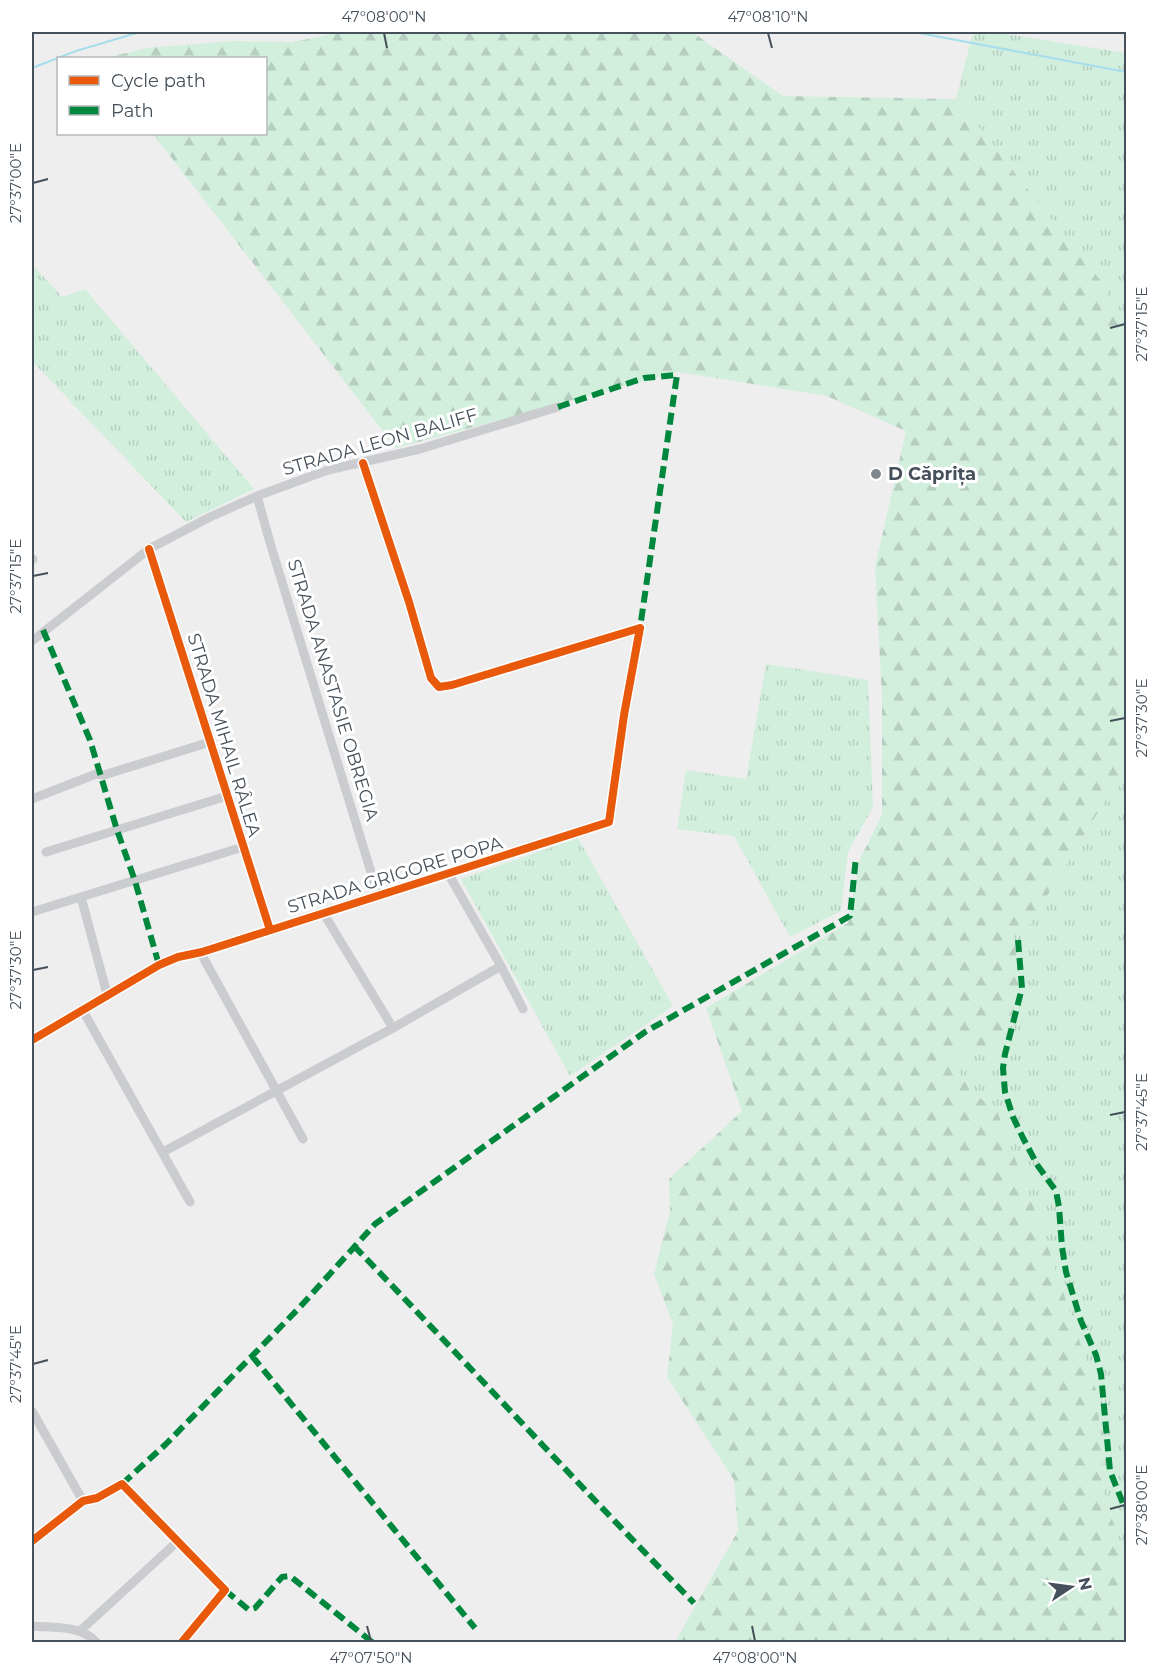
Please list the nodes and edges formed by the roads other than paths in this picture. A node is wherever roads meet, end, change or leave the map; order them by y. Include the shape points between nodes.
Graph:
1 (558, 408) dead end
2 (363, 463) junction
3 (257, 496) junction
4 (149, 549) junction
5 (32, 640) edge
6 (210, 742) junction
7 (227, 795) junction
8 (32, 799) edge
9 (243, 847) junction
10 (46, 852) dead end
11 (448, 875) junction
12 (378, 895) junction
13 (81, 897) junction
14 (32, 912) edge
15 (326, 912) junction
16 (270, 930) junction
17 (202, 952) junction
18 (501, 966) junction
19 (107, 994) junction
20 (82, 1009) junction
21 (523, 1009) dead end
22 (393, 1028) junction
23 (32, 1040) edge
24 (277, 1092) junction
25 (303, 1139) dead end
26 (163, 1152) junction
27 (190, 1202) dead end
28 (32, 1412) edge
29 (83, 1501) junction
30 (32, 1541) edge
31 (178, 1541) junction
32 (32, 1626) edge
33 (80, 1631) junction
34 (96, 1642) edge
35 (182, 1642) edge

1 - 2 street, STRADA LEON BALIFF
2 - 3 street, STRADA LEON BALIFF via 328,470
2 - 11 street, STRADA GRIGORE POPA via 431,678 439,687 640,628 609,822
3 - 4 street, STRADA LEON BALIFF
3 - 12 street, STRADA ANASTASIE OBREGIA
4 - 5 street, STRADA LEON BALIFF
4 - 6 street, STRADA MIHAIL RÂLEA
6 - 7 street, STRADA MIHAIL RÂLEA
6 - 8 street via 104,775 96,774
7 - 9 street, STRADA MIHAIL RÂLEA
7 - 10 street
9 - 13 street
9 - 16 street, STRADA MIHAIL RÂLEA
11 - 12 street, STRADA GRIGORE POPA
11 - 18 street
12 - 15 street, STRADA GRIGORE POPA
13 - 14 street
13 - 19 street
15 - 16 street, STRADA GRIGORE POPA
15 - 22 street
16 - 17 street, STRADA GRIGORE POPA
17 - 19 street, STRADA GRIGORE POPA via 159,965
17 - 24 street
18 - 21 street
18 - 22 street
19 - 20 street, STRADA GRIGORE POPA
20 - 23 street, STRADA GRIGORE POPA
20 - 26 street
22 - 24 street
24 - 25 street
24 - 26 street
26 - 27 street
28 - 29 street
29 - 30 street
29 - 31 street via 122,1484
31 - 33 street
31 - 35 street via 225,1590
32 - 33 street
33 - 34 street

